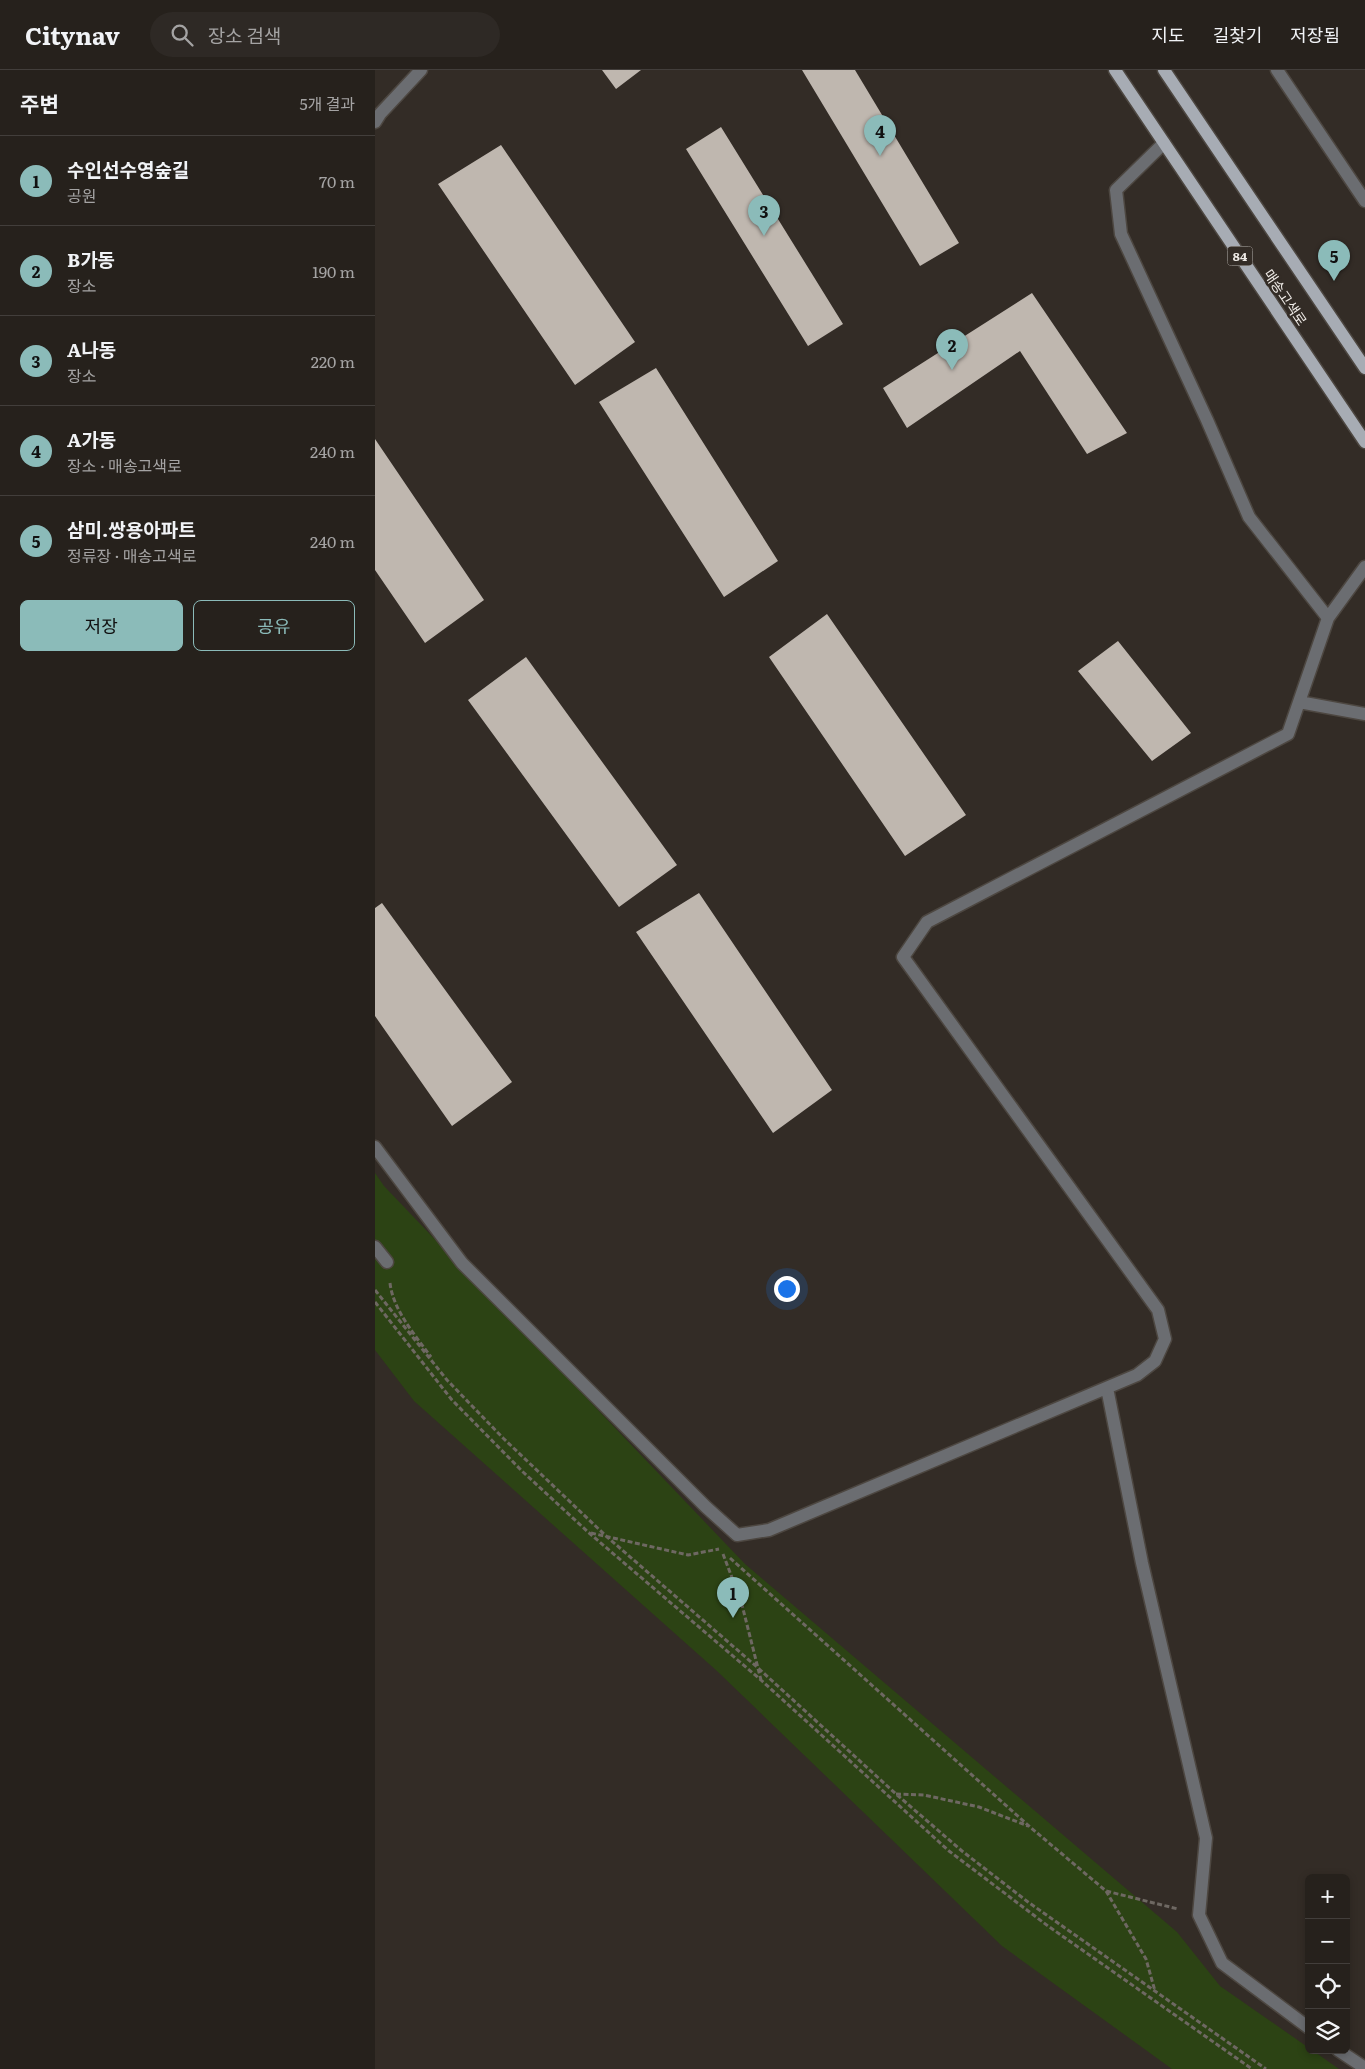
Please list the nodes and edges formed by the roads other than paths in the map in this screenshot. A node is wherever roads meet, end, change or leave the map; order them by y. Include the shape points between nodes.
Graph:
1 (421, 70) edge
2 (1115, 70) edge
3 (1165, 70) edge
4 (1277, 70) edge
5 (375, 122) edge
6 (1164, 143) junction
7 (1365, 201) edge
8 (1365, 368) edge
9 (1365, 442) edge
10 (1365, 567) edge
11 (1328, 618) junction
12 (1299, 702) junction
13 (1365, 714) edge
14 (375, 1147) edge
15 (375, 1247) edge
16 (387, 1262) road end
17 (1107, 1388) junction
18 (1305, 2025) edge
19 (1344, 2054) edge
20 (1365, 2068) edge

1 - 5 street
2 - 6 main road, 매송고색로 / 84
3 - 8 main road, 매송고색로
4 - 7 street
6 - 9 main road, 매송고색로 / 84
6 - 11 street via 1116,190 1121,234 1249,517
10 - 11 street
11 - 12 street
12 - 13 street
12 - 17 street via 1288,734 927,922 903,957 1158,1310 1165,1339 1155,1362 1137,1375
14 - 17 street via 463,1263 699,1501 737,1534 769,1530
15 - 16 street
17 - 18 street via 1141,1563 1206,1838 1199,1915 1222,1963
19 - 20 street

